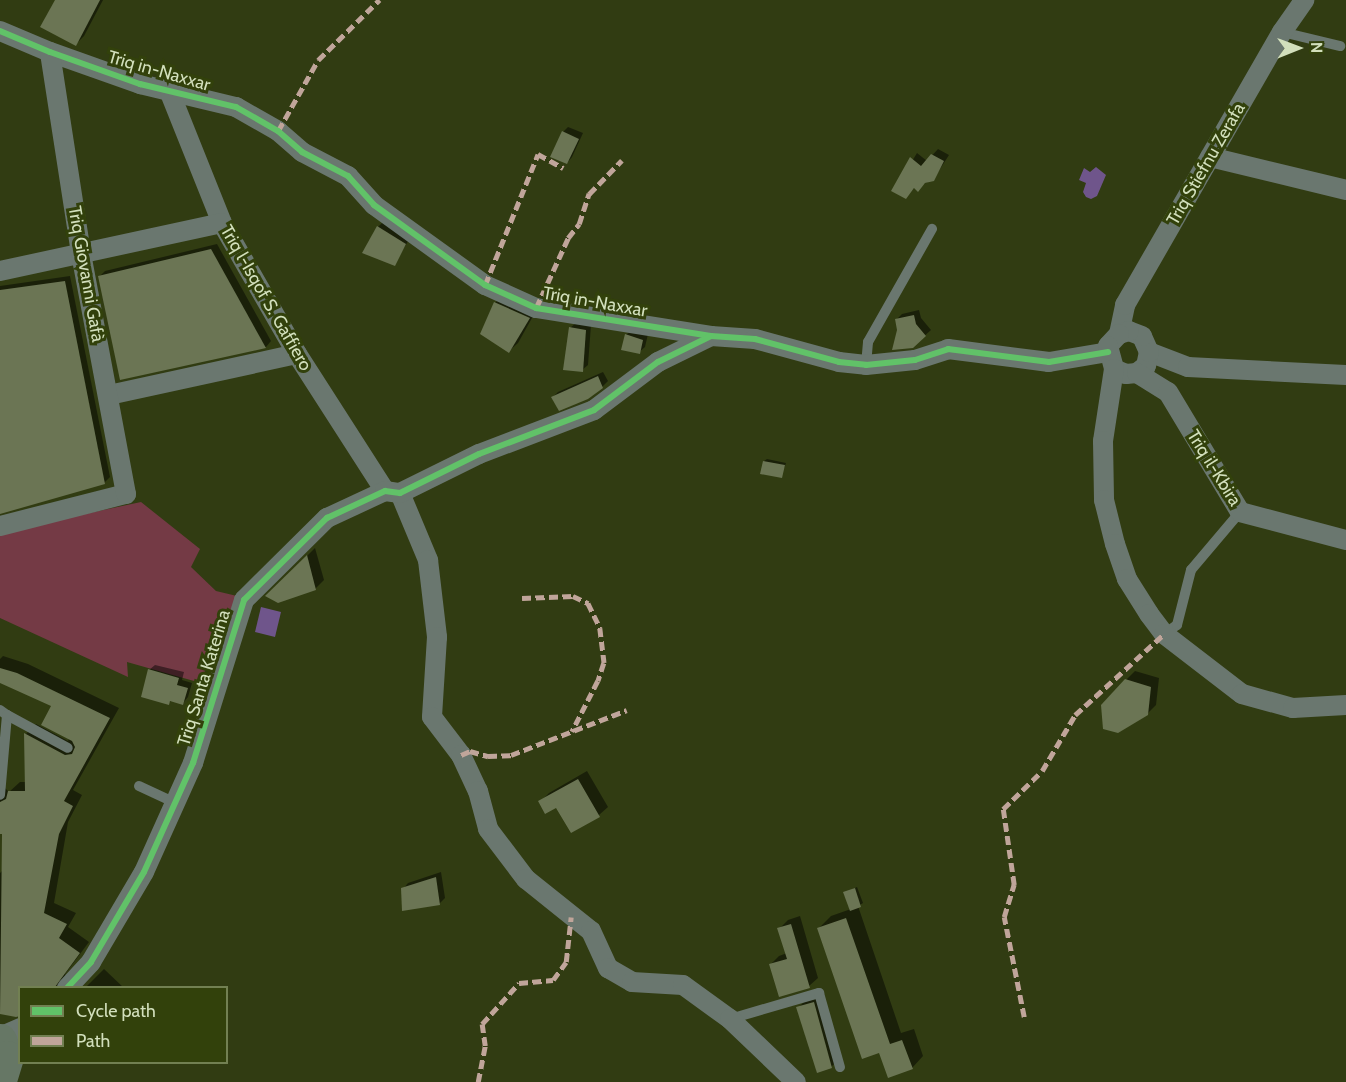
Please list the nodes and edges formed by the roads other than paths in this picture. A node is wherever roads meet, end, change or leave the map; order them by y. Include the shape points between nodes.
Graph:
1 (1304, 0) edge
2 (0, 31) edge
3 (1282, 32) junction
4 (1340, 46) dead end
5 (50, 52) junction
6 (170, 93) junction
7 (1210, 157) junction
8 (1346, 190) edge
9 (222, 223) junction
10 (932, 229) dead end
11 (81, 253) junction
12 (0, 271) edge
13 (1119, 333) junction
14 (711, 336) junction
15 (1149, 352) junction
16 (297, 354) junction
17 (1111, 360) junction
18 (866, 365) junction
19 (1137, 373) junction
20 (1346, 375) edge
21 (109, 395) junction
22 (393, 492) junction
23 (1240, 512) junction
24 (0, 526) edge
25 (1346, 540) edge
26 (1164, 634) junction
27 (1346, 705) edge
28 (4, 712) edge
29 (68, 748) dead end
30 (139, 786) dead end
31 (0, 795) edge
32 (174, 802) junction
33 (68, 986) edge
34 (730, 1019) junction
35 (18, 1030) edge
36 (0, 1039) edge
37 (8, 1066) edge
38 (840, 1067) dead end
39 (796, 1082) edge

1 - 3 street, Triq Stiefnu Zerafa
2 - 5 street, Triq in-Naxxar
3 - 4 lane
3 - 7 street, Triq Stiefnu Zerafa
5 - 6 street, Triq in-Naxxar
5 - 11 street, Triq Giovanni Gafà
6 - 9 street, Triq l-Isqof S. Gaffiero
6 - 14 street, Triq in-Naxxar via 236,107 261,120 302,152 348,176 374,205 485,285 536,308
7 - 8 street
7 - 13 street, Triq Stiefnu Zerafa via 1125,305
9 - 11 street
9 - 16 street, Triq l-Isqof S. Gaffiero
10 - 18 lane via 868,342
11 - 12 street
11 - 21 street, Triq Giovanni Gafà
13 - 15 street via 1129,331 1142,336
13 - 17 street via 1108,346
14 - 18 street, Triq in-Naxxar via 755,339 839,362
14 - 22 street, Triq Santa Katerina via 658,362 594,410
15 - 19 street via 1146,366
15 - 20 street via 1188,367
16 - 21 street
16 - 22 street, Triq l-Isqof S. Gaffiero
17 - 18 street, Triq in-Naxxar via 1049,362 948,349 915,360
17 - 19 street via 1126,374
17 - 26 street via 1103,441 1104,500 1127,579
19 - 23 street, Triq il-Kbira via 1168,392
21 - 24 street, Triq Giovanni Gafà via 126,494
22 - 32 street, Triq Santa Katerina via 327,518 244,600 194,763
22 - 34 street, Triq l-Isqof S. Gaffiero via 428,560 437,638 432,717 460,755 478,791 488,829 526,879 591,932 608,968 632,982 683,985
23 - 25 street, Triq il-Kbira
23 - 26 lane via 1191,570 1177,625
26 - 27 street via 1242,694 1293,708
28 - 29 lane
28 - 31 lane
30 - 32 lane
32 - 33 street, Triq Santa Katerina via 144,872 91,962
34 - 38 lane via 819,993
34 - 39 street, Triq l-Isqof S. Gaffiero
35 - 36 street
36 - 37 highway

